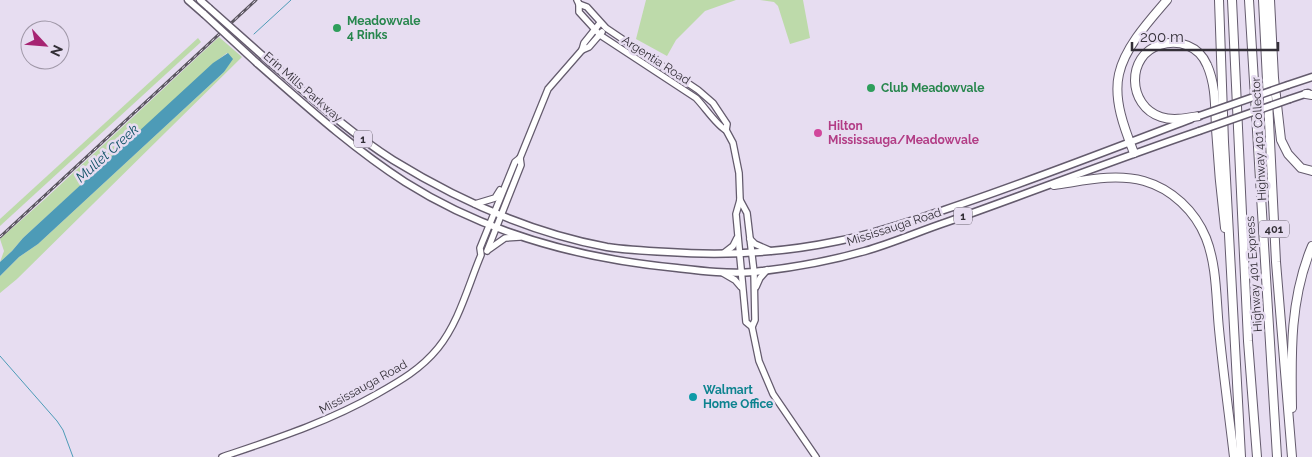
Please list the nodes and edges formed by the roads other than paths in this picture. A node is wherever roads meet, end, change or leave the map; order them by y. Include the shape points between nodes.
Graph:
1 (188, 0) edge
2 (200, 0) edge
3 (1167, 0) edge
4 (1219, 0) edge
5 (1232, 0) edge
6 (1249, 0) edge
7 (1263, 0) edge
8 (1270, 0) edge
9 (578, 2) edge
10 (600, 23) junction
11 (606, 28) junction
12 (594, 30) junction
13 (600, 35) junction
14 (582, 50) junction
15 (1312, 77) edge
16 (1310, 93) edge
17 (1199, 116) junction
18 (726, 130) junction
19 (1130, 142) junction
20 (1134, 153) junction
21 (520, 158) junction
22 (1312, 172) edge
23 (507, 180) junction
24 (1054, 185) junction
25 (740, 200) junction
26 (475, 204) junction
27 (494, 212) junction
28 (502, 215) junction
29 (489, 225) junction
30 (496, 228) junction
31 (738, 236) junction
32 (522, 237) junction
33 (750, 238) junction
34 (1312, 246) edge
35 (487, 251) junction
36 (772, 252) junction
37 (752, 253) junction
38 (720, 254) junction
39 (739, 254) junction
40 (481, 255) junction
41 (767, 270) junction
42 (721, 272) junction
43 (741, 272) junction
44 (754, 272) junction
45 (742, 288) junction
46 (755, 288) junction
47 (1233, 295) junction
48 (752, 327) junction
49 (222, 457) edge
50 (816, 457) edge
51 (1234, 457) edge
52 (1241, 457) edge
53 (1257, 457) edge
54 (1277, 457) edge
55 (1293, 457) edge

1 - 29 main road, Erin Mills Parkway / 1, bridge via 368,157 407,183
2 - 26 main road, Erin Mills Parkway / 1, bridge via 374,147
3 - 19 highway via 1128,51 1119,74 1117,99
4 - 47 highway
5 - 53 highway, Highway 401 Express / 401
6 - 54 highway, Highway 401 Express / 401
7 - 55 highway, Highway 401 Collector / 401 via 1276,262
8 - 22 highway via 1281,140 1301,168
9 - 10 street, Argentia Road via 587,7
9 - 12 street, Argentia Road via 580,12
10 - 11 street, Argentia Road
10 - 12 street
11 - 13 street
11 - 18 street, Argentia Road via 698,90 713,103 727,124
12 - 13 street, Argentia Road
12 - 14 street
13 - 14 street
13 - 18 street, Argentia Road via 696,98
14 - 21 street via 548,90
15 - 17 main road, Mississauga Road / 1, bridge
16 - 20 main road, Mississauga Road / 1, bridge
17 - 19 main road, Mississauga Road / 1
17 - 47 highway via 1161,117 1141,102 1134,88 1134,73 1140,59 1153,47 1169,42 1183,43 1196,50 1207,64 1212,80
18 - 25 street, Argentia Road via 736,157
19 - 20 highway
19 - 36 main road, Mississauga Road / 1 via 903,223 841,241
20 - 24 main road, Mississauga Road / 1
21 - 23 street
21 - 28 street via 521,165
23 - 26 street via 495,198
23 - 27 street
24 - 41 main road, Mississauga Road / 1 via 866,251
24 - 51 highway via 1112,177 1145,181 1175,196 1195,218 1206,240 1213,267
25 - 31 street, Argentia Road via 736,214
25 - 33 street, Argentia Road via 747,213
26 - 27 main road, Erin Mills Parkway / 1
27 - 28 main road, Mississauga Road / 1
27 - 29 street, Mississauga Road
28 - 30 street
28 - 38 main road, Mississauga Road / 1 via 605,246
29 - 30 main road, Mississauga Road / 1
29 - 40 street, Mississauga Road via 480,248
30 - 32 main road, Mississauga Road / 1
30 - 35 street
31 - 38 street via 733,246
31 - 39 street, Argentia Road
32 - 35 street via 505,238
32 - 42 main road, Mississauga Road / 1 via 613,260
33 - 36 street
33 - 37 street, Argentia Road
34 - 55 highway via 1301,274 1294,314 1291,362
35 - 40 street
36 - 37 main road, Mississauga Road / 1
37 - 39 main road, Mississauga Road / 1
37 - 44 street, Argentia Road
38 - 39 main road, Mississauga Road / 1
39 - 43 street, Argentia Road
40 - 49 street, Mississauga Road via 452,326 425,363 410,375 326,420
41 - 44 main road, Mississauga Road / 1
41 - 46 street
42 - 43 main road, Mississauga Road / 1
42 - 45 street
43 - 44 main road, Mississauga Road / 1
43 - 45 street, Argentia Road
44 - 46 street, Argentia Road
45 - 48 street, Argentia Road via 746,322
46 - 48 street, Argentia Road
47 - 52 highway
48 - 50 street, Argentia Road via 759,360 773,394

